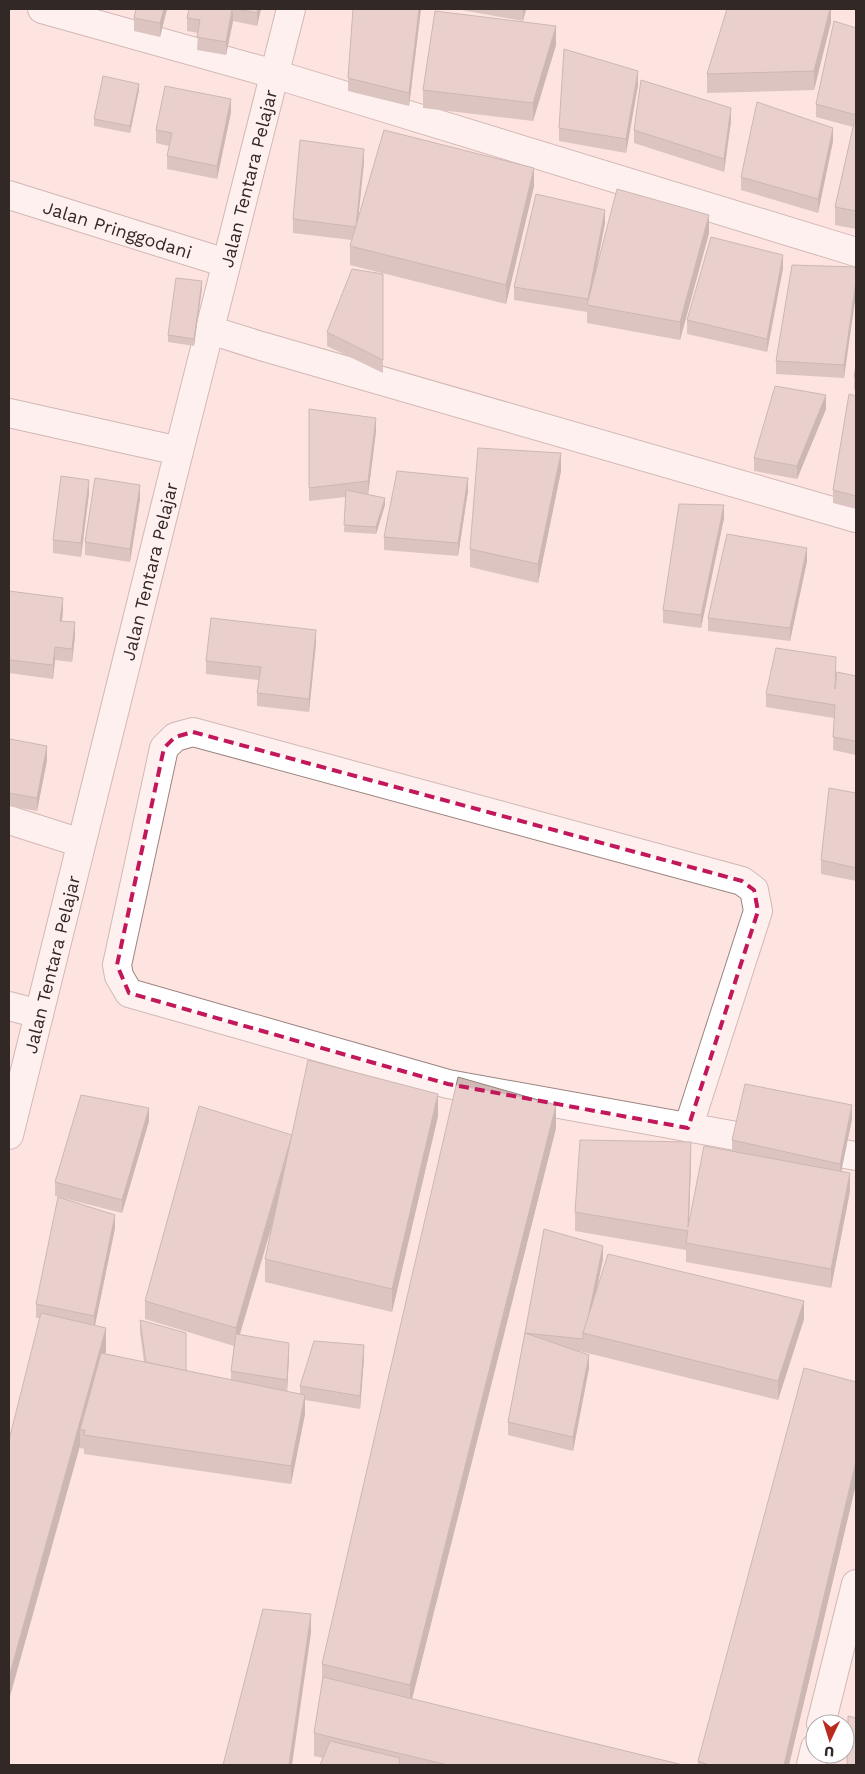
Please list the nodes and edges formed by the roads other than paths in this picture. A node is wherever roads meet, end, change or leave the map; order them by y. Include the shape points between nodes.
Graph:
1 (42, 9) edge
2 (291, 9) edge
3 (274, 74) junction
4 (9, 195) edge
5 (856, 252) edge
6 (226, 263) junction
7 (210, 330) junction
8 (9, 413) edge
9 (179, 451) junction
10 (856, 518) edge
11 (9, 820) edge
12 (81, 843) junction
13 (9, 1006) edge
14 (39, 1014) junction
15 (688, 1128) junction
16 (9, 1135) edge
17 (856, 1156) edge
18 (856, 1584) edge
19 (824, 1714) edge

1 - 3 street
2 - 3 street, Jalan Tentara Pelajar
3 - 5 street
3 - 6 street, Jalan Tentara Pelajar
4 - 6 street, Jalan Pringgodani
6 - 7 street, Jalan Tentara Pelajar
7 - 9 street, Jalan Tentara Pelajar
7 - 10 street
8 - 9 street
9 - 12 street, Jalan Tentara Pelajar
11 - 12 street
12 - 14 street, Jalan Tentara Pelajar
13 - 14 street
14 - 16 street, Jalan Tentara Pelajar
15 - 15 street via 448,1084 129,993 119,976 117,964 164,748 175,737 193,732 742,881 754,890 758,911
15 - 17 street
18 - 19 street

